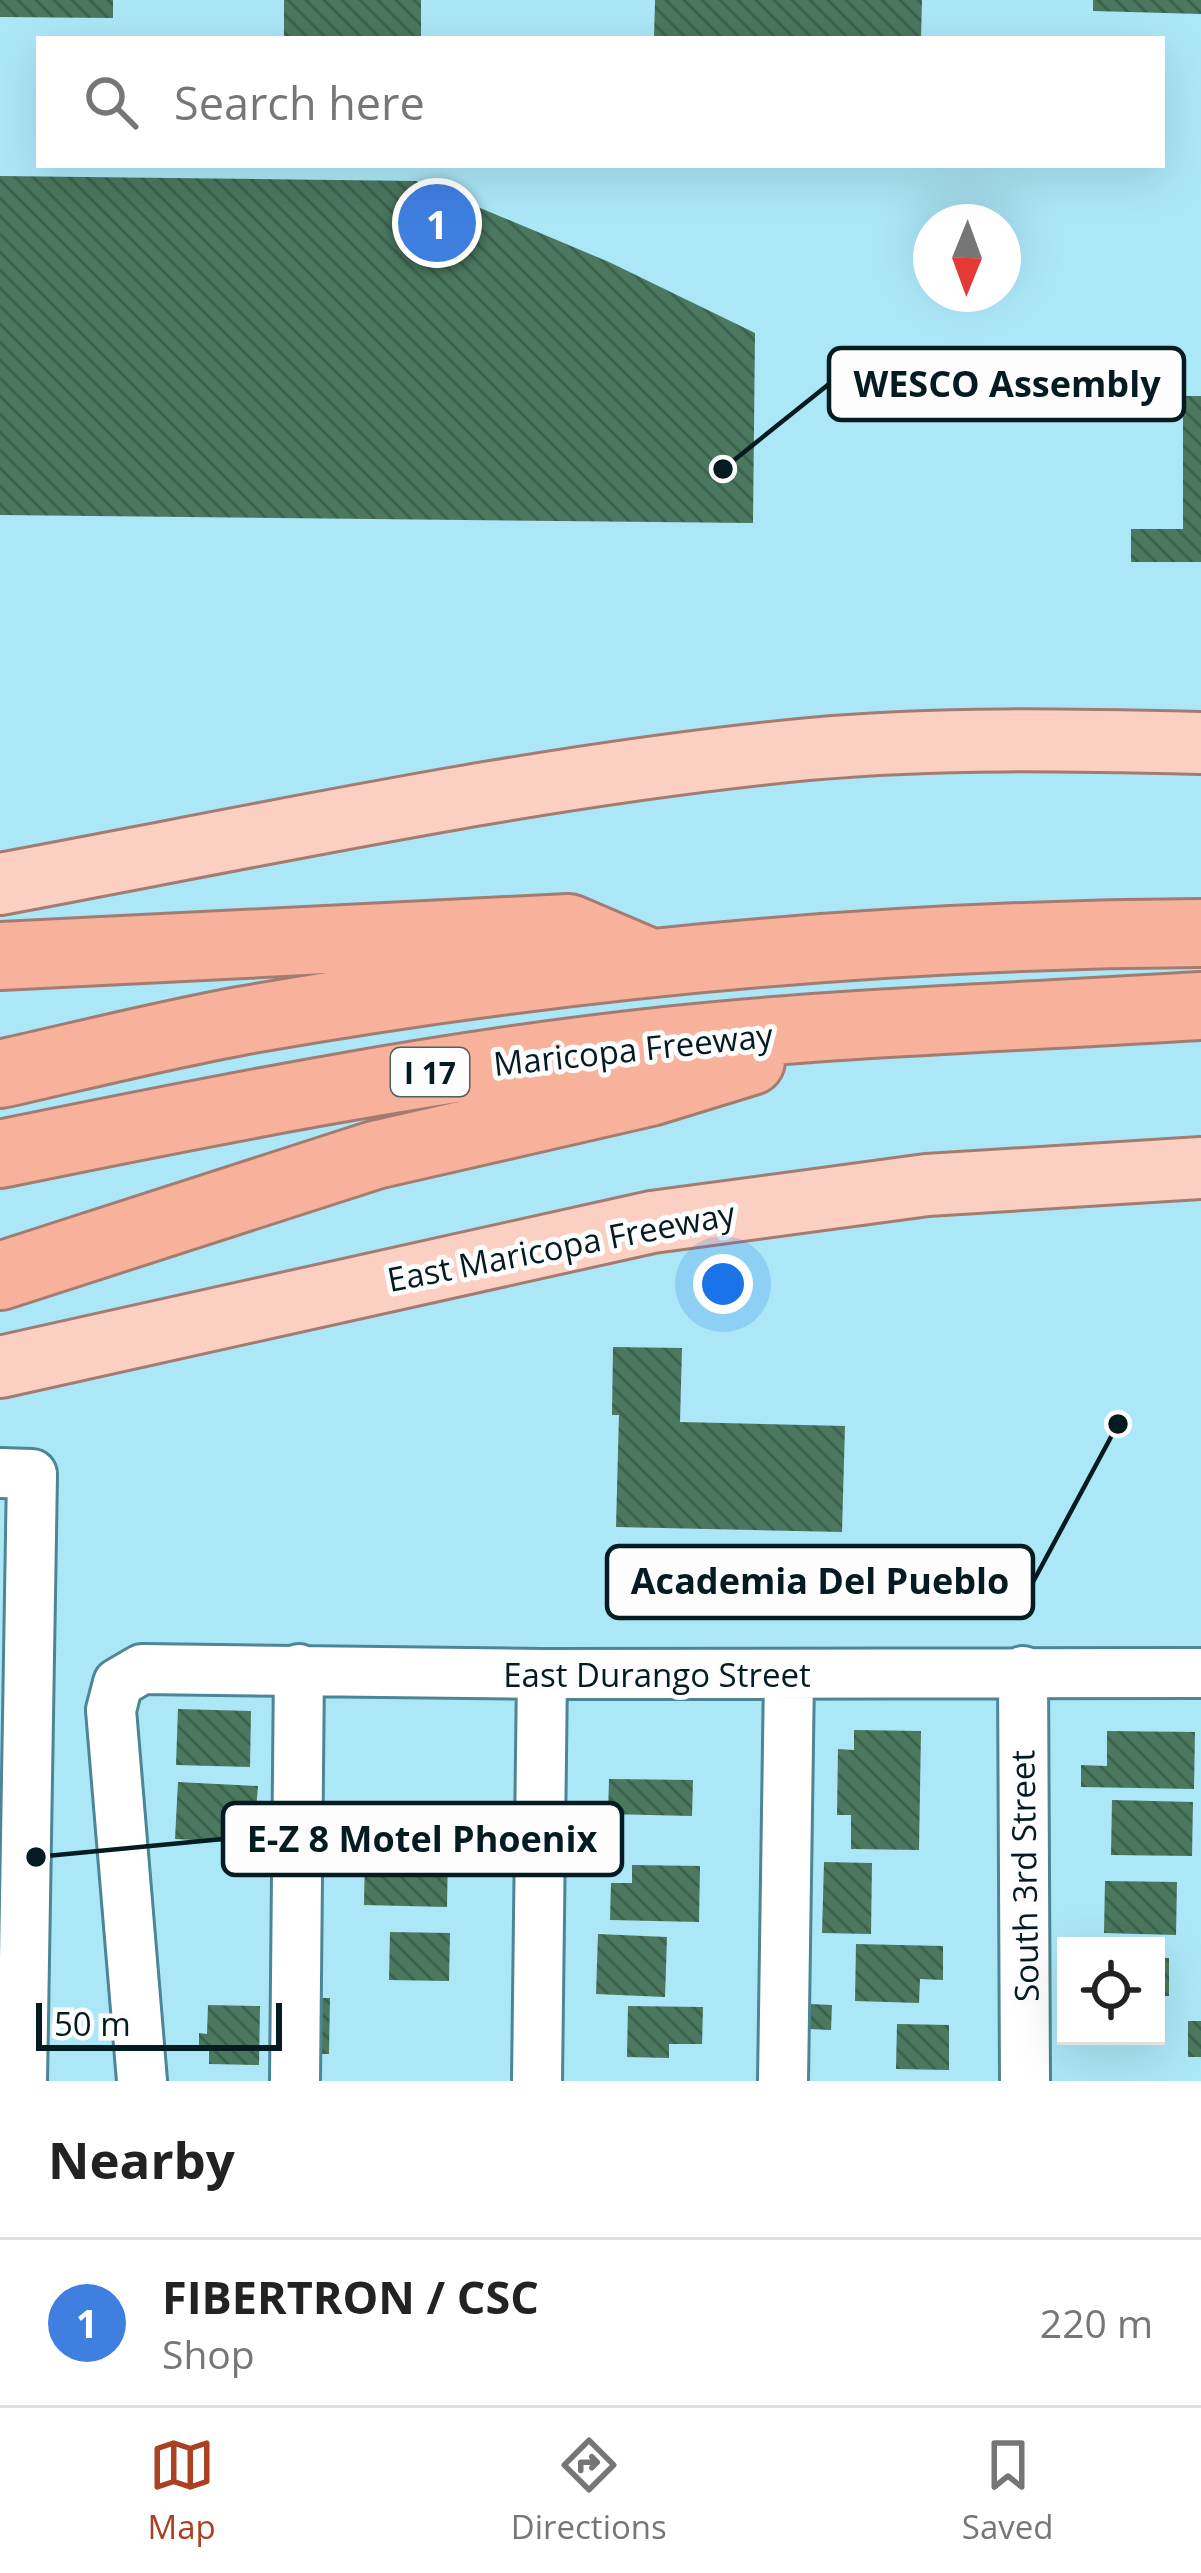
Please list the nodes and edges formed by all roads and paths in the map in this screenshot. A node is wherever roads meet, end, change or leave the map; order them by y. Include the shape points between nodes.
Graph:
1 (1201, 743) edge
2 (0, 884) edge
3 (1201, 934) edge
4 (0, 956) edge
5 (651, 963) junction
6 (1201, 1006) edge
7 (866, 1027) junction
8 (0, 1074) edge
9 (0, 1154) edge
10 (1201, 1168) edge
11 (0, 1276) edge
12 (0, 1367) edge
13 (0, 1473) edge
14 (299, 1669) junction
15 (1023, 1671) junction
16 (1201, 1673) edge
17 (542, 1675) junction
18 (789, 1676) junction
19 (22, 2081) edge
20 (142, 2081) edge
21 (295, 2081) edge
22 (537, 2081) edge
23 (783, 2081) edge
24 (1025, 2081) edge

1 - 2 main road via 969,739 808,749 520,787
3 - 5 highway, I 17 via 836,947
4 - 5 highway via 568,928
5 - 8 highway, I 17 via 240,1022
6 - 7 highway, Maricopa Freeway / I 17
7 - 9 highway, Maricopa Freeway / I 17 via 521,1058
7 - 11 highway via 650,1092 375,1155
10 - 12 main road, East Maricopa Freeway via 927,1185 652,1222
13 - 19 street via 32,1474
14 - 17 street, East Durango Street
14 - 20 street, East Durango Street via 142,1669 118,1683 111,1711
14 - 21 street
15 - 16 street, East Durango Street
15 - 18 street, East Durango Street
15 - 24 street, South 3rd Street
17 - 18 street, East Durango Street
17 - 22 street
18 - 23 street

